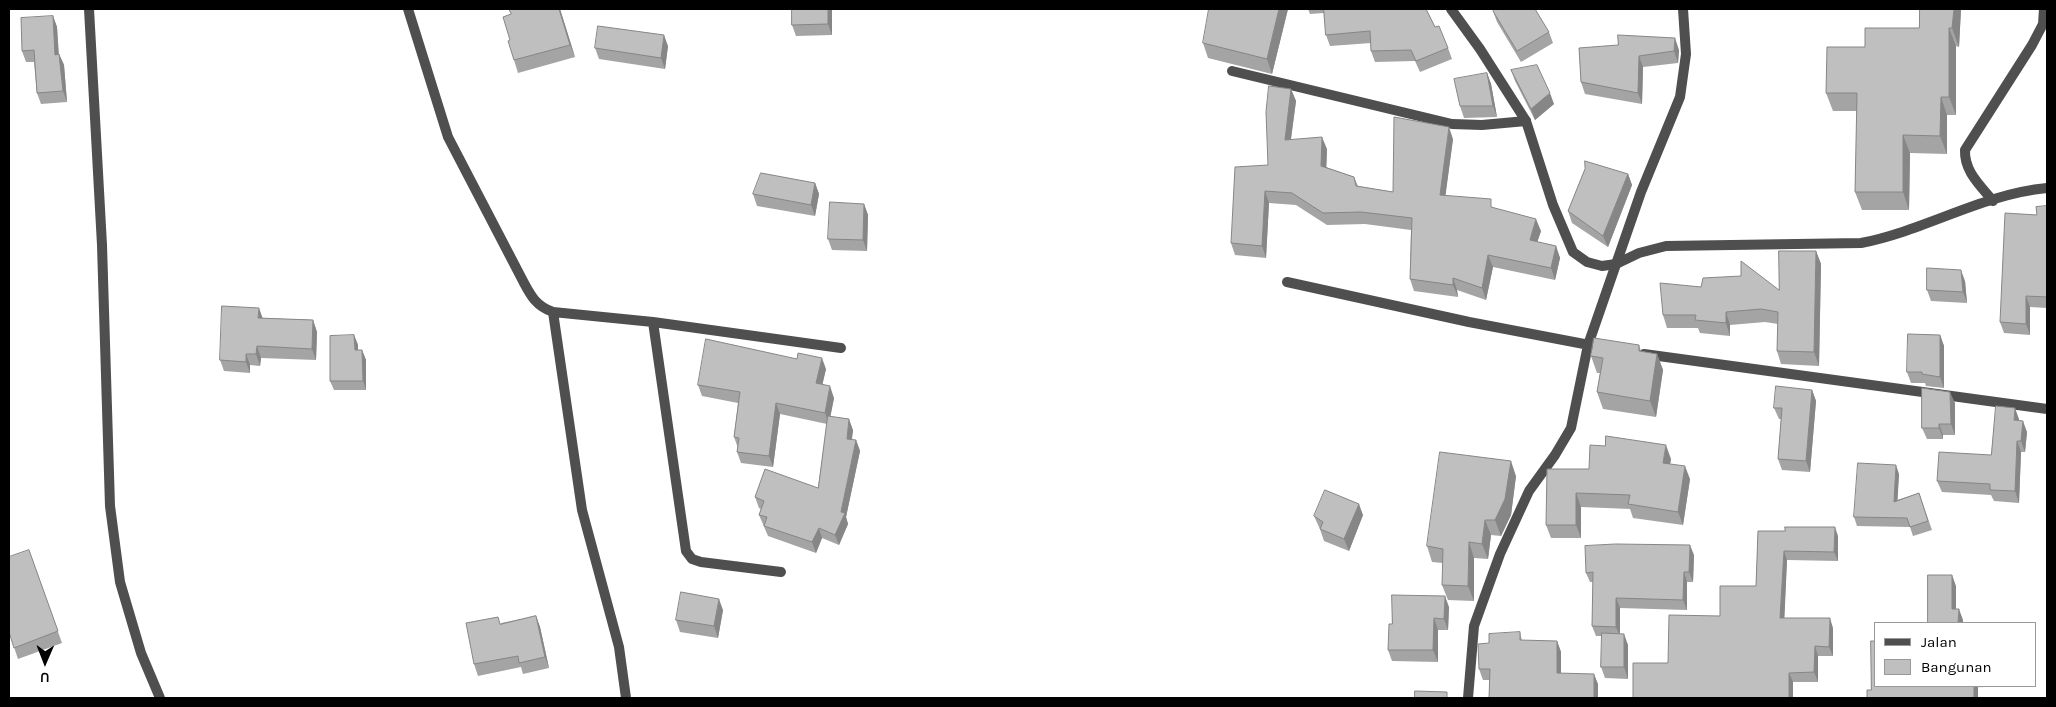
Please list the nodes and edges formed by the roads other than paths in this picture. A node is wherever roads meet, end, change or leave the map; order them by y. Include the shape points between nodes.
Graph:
1 (89, 9) edge
2 (408, 9) edge
3 (1452, 9) edge
4 (1683, 9) edge
5 (2044, 9) edge
6 (1232, 70) dead end
7 (1526, 121) junction
8 (2047, 188) edge
9 (1993, 201) junction
10 (1616, 264) junction
11 (1286, 282) dead end
12 (553, 312) junction
13 (653, 322) junction
14 (1588, 345) junction
15 (841, 348) dead end
16 (1617, 350) edge
17 (1636, 353) edge
18 (2047, 409) edge
19 (781, 572) dead end
20 (160, 698) edge
21 (626, 698) edge
22 (1468, 698) edge

1 - 20 street via 102,245 110,506 120,582 141,653
2 - 12 street via 448,137 532,297 542,308
3 - 7 street
4 - 10 street via 1686,54 1680,97
5 - 9 street via 2043,24 2032,45 1965,150 1964,161
6 - 7 street via 1452,124
7 - 10 street via 1553,205 1573,252 1587,262 1602,266
8 - 9 street
9 - 10 street via 1882,239 1861,243 1666,246 1639,253
10 - 14 street
11 - 14 street
12 - 13 street
12 - 21 street via 582,510 619,647
13 - 15 street
13 - 19 street via 686,551 692,559 701,562
14 - 16 street
14 - 22 street via 1571,428 1529,490 1500,554 1474,626
17 - 18 street

